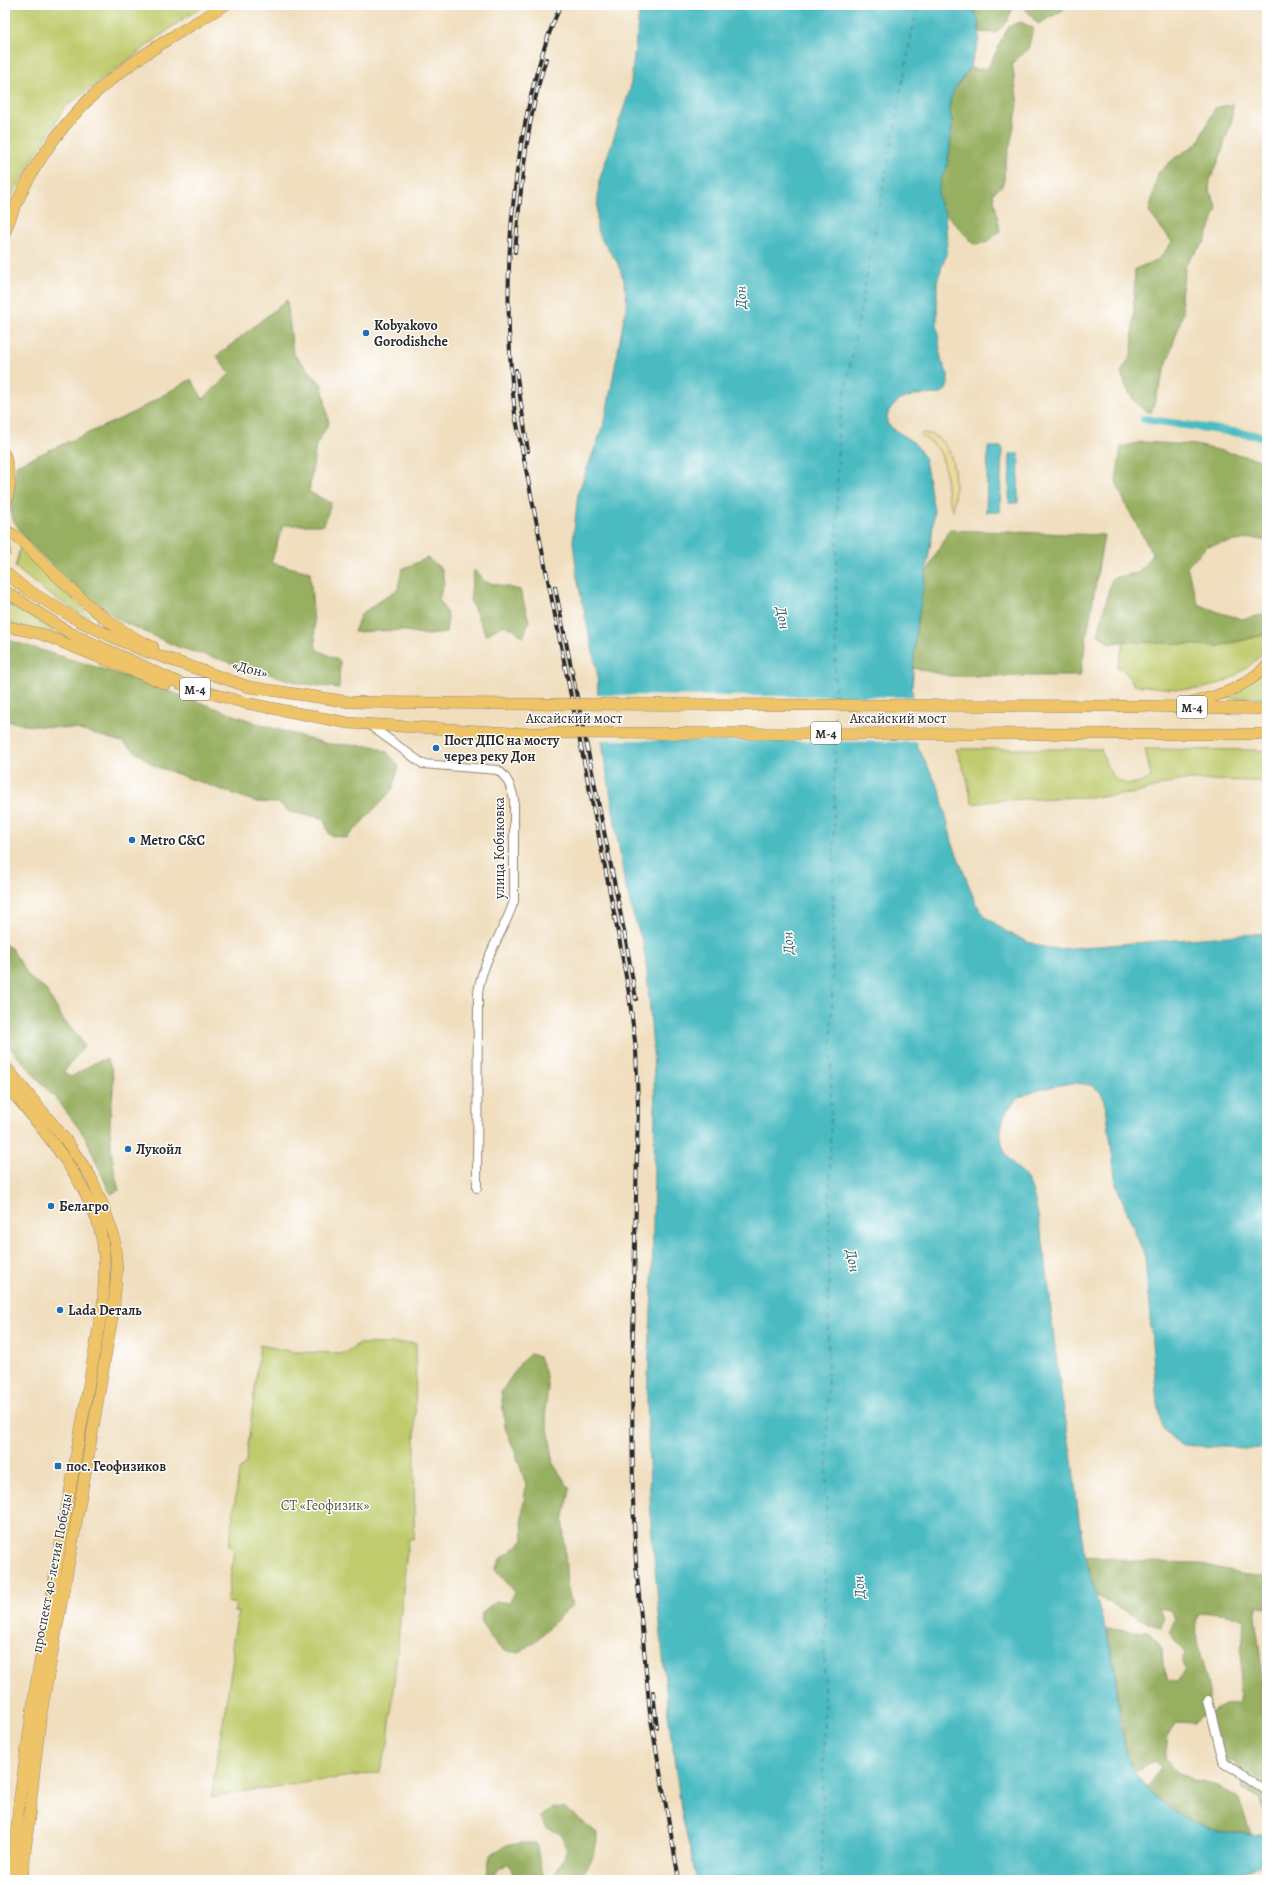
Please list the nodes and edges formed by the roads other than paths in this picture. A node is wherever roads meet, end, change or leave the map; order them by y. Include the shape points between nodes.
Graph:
1 (225, 5) edge
2 (5, 232) edge
3 (5, 455) edge
4 (8, 468) junction
5 (5, 486) edge
6 (5, 509) edge
7 (5, 530) edge
8 (5, 542) edge
9 (5, 552) edge
10 (5, 572) edge
11 (9, 594) edge
12 (5, 626) edge
13 (1267, 666) edge
14 (212, 674) junction
15 (188, 687) junction
16 (513, 704) joint
17 (1176, 707) junction
18 (1267, 709) edge
19 (368, 724) junction
20 (1267, 734) edge
21 (1242, 735) junction
22 (1267, 741) edge
23 (5, 1066) edge
24 (5, 1084) edge
25 (477, 1188) dead end
26 (105, 1274) junction
27 (116, 1274) junction
28 (1208, 1700) dead end
29 (1267, 1792) edge
30 (15, 1876) edge

1 - 2 main road via 136,60 83,106 37,164
3 - 4 main road
4 - 5 main road
4 - 6 main road via 9,488
7 - 14 main road via 92,609 119,628 144,643
8 - 9 main road
10 - 14 main road, «Дон» / М-4 via 77,620 140,649
11 - 15 main road, М-4 via 70,633
12 - 15 main road via 42,634 172,686
13 - 17 main road via 1231,692
14 - 16 main road, «Дон» / М-4 via 249,687 350,702
15 - 19 main road, М-4 via 246,703 348,723
16 - 17 main road, Аксайский мост / М-4, bridge
17 - 18 main road, М-4
19 - 21 main road, Аксайский мост / М-4, bridge via 512,733
19 - 25 street, улица Кобяковка via 424,764 498,770 510,783 514,799 514,901 486,963 478,993
20 - 21 main road, М-4
21 - 22 main road
23 - 27 main road, проспект 40-летия Победы via 65,1139 91,1177 114,1237
24 - 26 main road, проспект 40-летия Победы via 55,1146 79,1183 102,1239
26 - 27 main road
26 - 30 main road, проспект 40-летия Победы via 100,1318 36,1684 19,1803
27 - 30 main road, проспект 40-летия Победы via 114,1306 40,1720
28 - 29 street via 1223,1761

